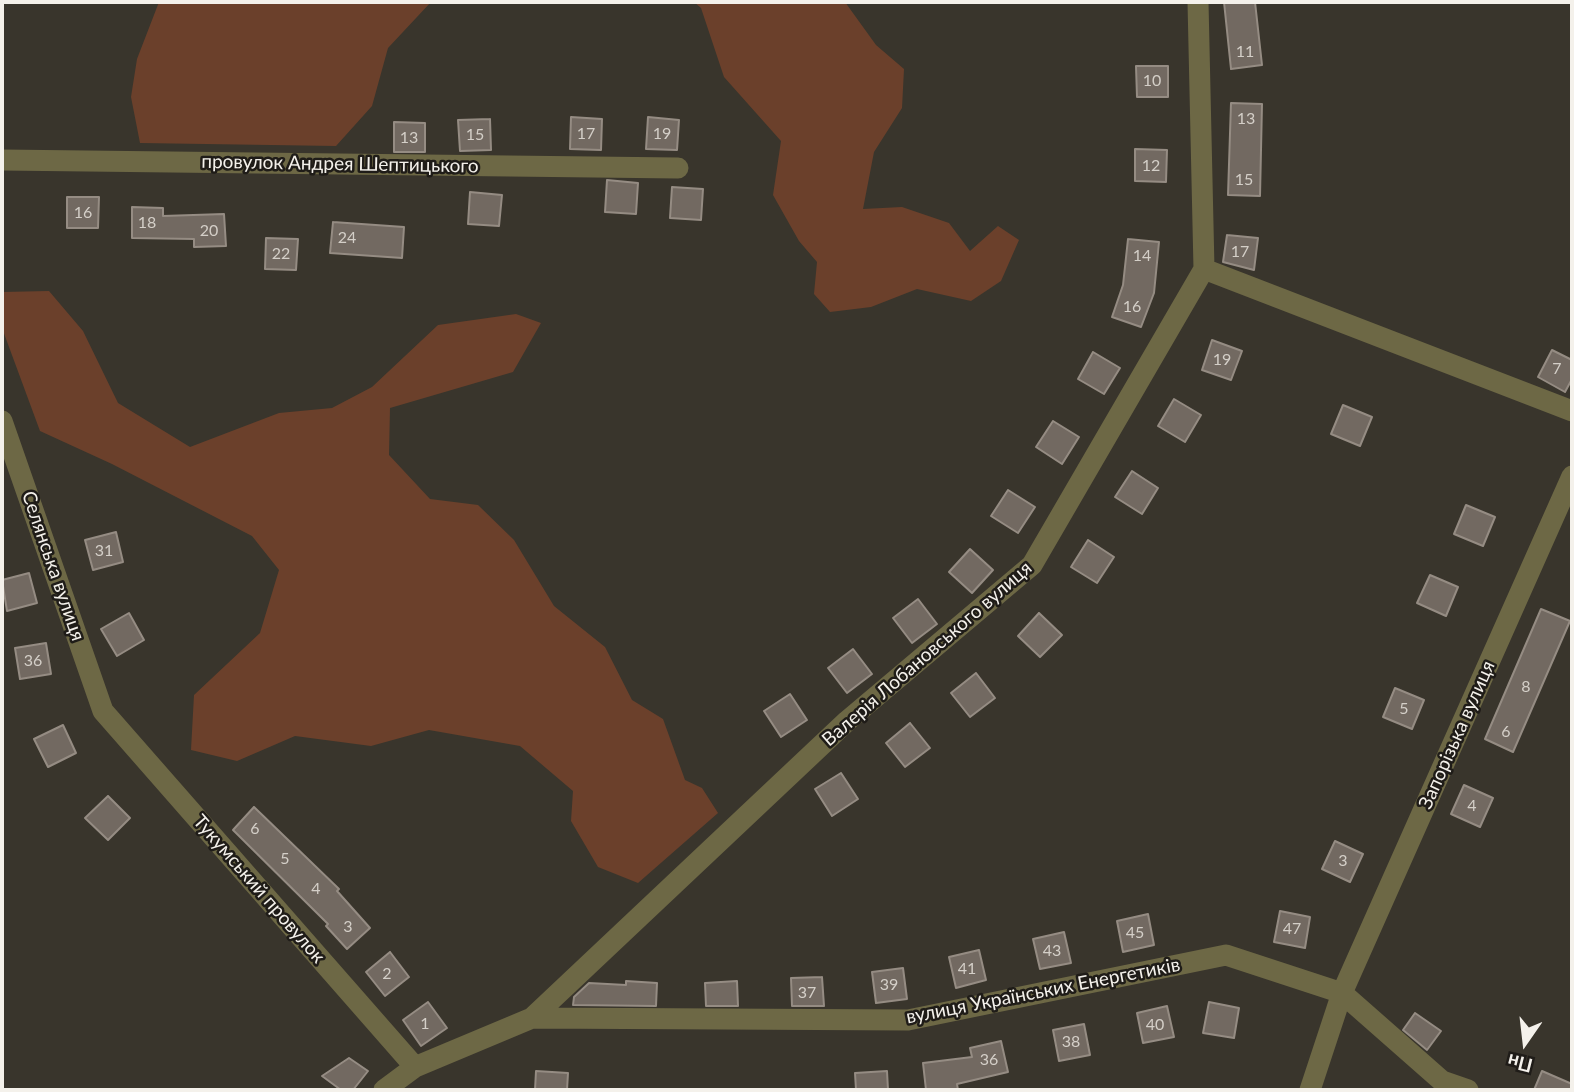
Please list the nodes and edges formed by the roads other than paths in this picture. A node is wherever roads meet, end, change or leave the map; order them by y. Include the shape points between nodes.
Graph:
1 (1198, 2) edge
2 (2, 160) edge
3 (678, 168) dead end
4 (1204, 269) junction
5 (1572, 411) edge
6 (2, 421) edge
7 (1572, 476) edge
8 (103, 712) joint
9 (1342, 993) junction
10 (532, 1018) junction
11 (415, 1067) junction
12 (384, 1090) edge
13 (1310, 1090) edge
14 (1468, 1090) edge

1 - 4 street
2 - 3 street, провулок Андрея Шептицького
4 - 5 street
4 - 10 street, Валерія Лобановського вулиця via 1032,565 847,721
6 - 8 street, Селянська вулиця
7 - 9 street, Запорізька вулиця
8 - 11 street, Тукумський провулок
9 - 10 street, вулиця Українських Енергетиків via 1226,955 908,1020
9 - 13 street, Запорізька вулиця
9 - 14 street, вулиця Українських Енергетиків via 1442,1081
10 - 11 street, вулиця Українських Енергетиків
11 - 12 street, вулиця Українських Енергетиків

